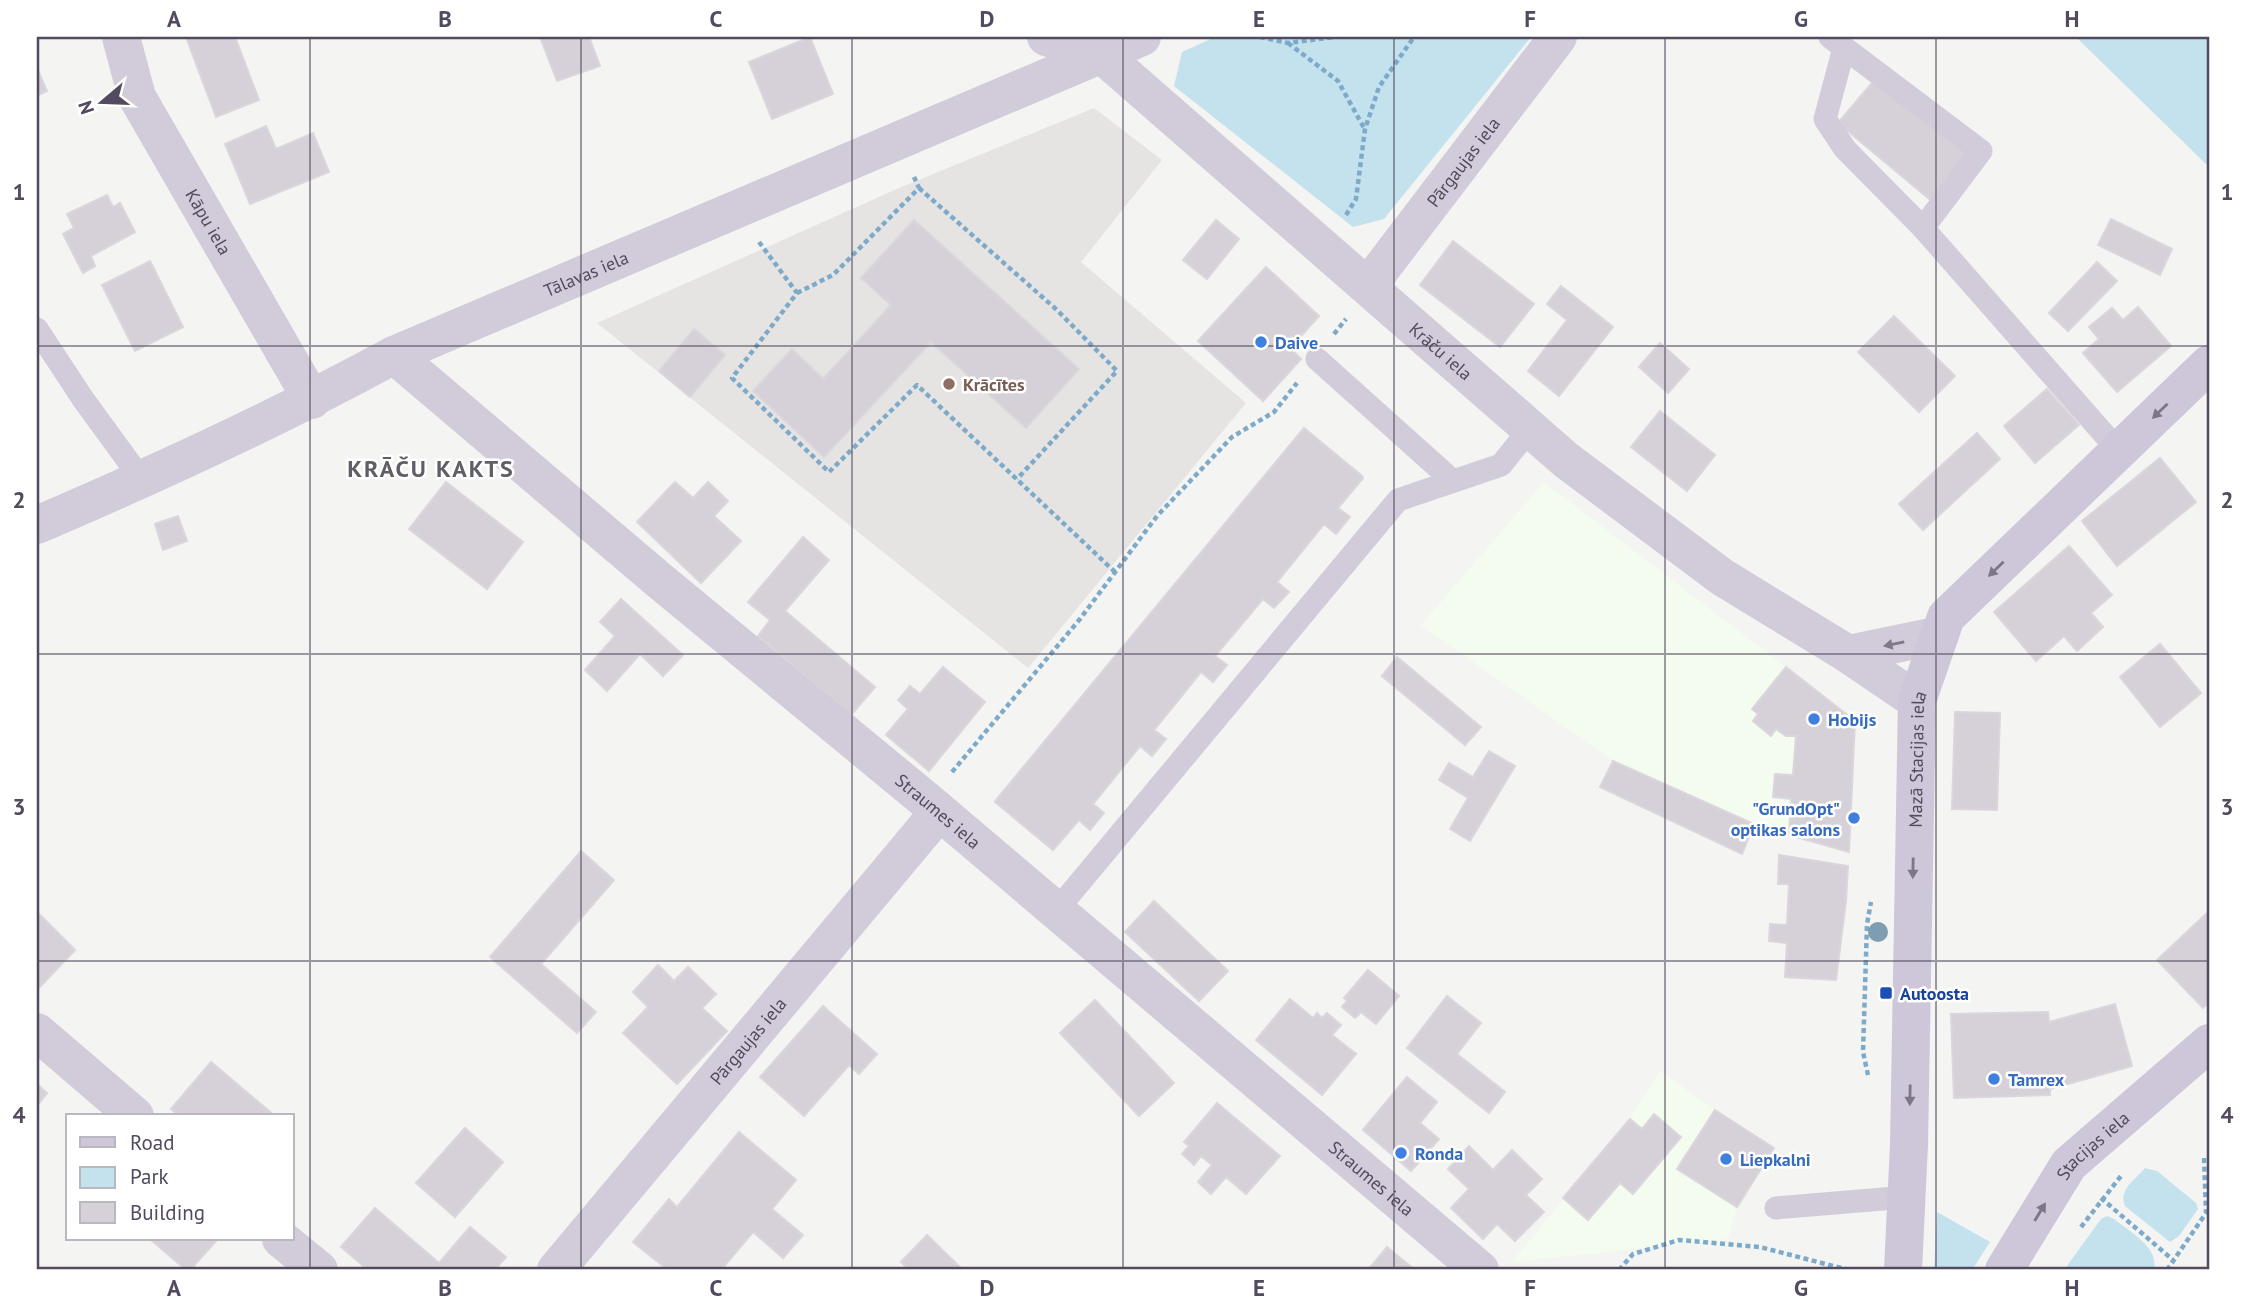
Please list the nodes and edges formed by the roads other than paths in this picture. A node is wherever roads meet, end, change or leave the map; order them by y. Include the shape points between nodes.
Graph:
1 (121, 37) edge
2 (1046, 37) edge
3 (1142, 37) edge
4 (1558, 37) edge
5 (1837, 43) edge
6 (1101, 54) junction
7 (1923, 228) junction
8 (1370, 288) junction
9 (37, 329) edge
10 (394, 355) junction
11 (1317, 359) road end
12 (2209, 364) edge
13 (312, 400) junction
14 (1530, 429) junction
15 (2119, 450) junction
16 (142, 480) junction
17 (1453, 481) junction
18 (37, 525) edge
19 (1940, 635) junction
20 (1848, 654) junction
21 (1917, 701) junction
22 (933, 806) junction
23 (1056, 911) junction
24 (37, 1032) edge
25 (2209, 1043) edge
26 (133, 1114) edge
27 (1907, 1197) junction
28 (1776, 1208) dead end
29 (282, 1240) edge
30 (319, 1270) edge
31 (556, 1270) edge
32 (1480, 1270) edge
33 (1903, 1270) edge
34 (2004, 1270) edge

1 - 13 street, Kāpu iela via 137,97
2 - 6 street, Krāču iela
3 - 6 street, Tālavas iela
4 - 8 street, Pārgaujas iela
5 - 7 lane via 1825,119 1846,149
5 - 7 lane via 1981,151
6 - 8 street, Krāču iela
6 - 10 street, Tālavas iela
7 - 15 lane
8 - 14 street, Krāču iela
9 - 16 lane
10 - 13 street, Tālavas iela
10 - 22 street, Straumes iela
11 - 17 lane
12 -> 15 main road, Mazā Stacijas iela
13 - 16 street, Tālavas iela
14 - 17 lane via 1501,465
14 - 20 street, Krāču iela via 1722,577
15 -> 19 main road, Mazā Stacijas iela via 1946,617
16 - 18 street, Tālavas iela
17 - 23 lane via 1398,500
19 -> 20 street
19 - 21 main road, Mazā Stacijas iela
20 - 21 street, Krāču iela
21 -> 27 main road, Mazā Stacijas iela
22 - 23 street, Straumes iela
22 - 31 street, Pārgaujas iela
23 - 32 street, Straumes iela
24 - 26 street
34 -> 25 main road, Stacijas iela via 2069,1164
27 - 28 lane
27 - 33 main road, Mazā Stacijas iela
29 - 30 street

